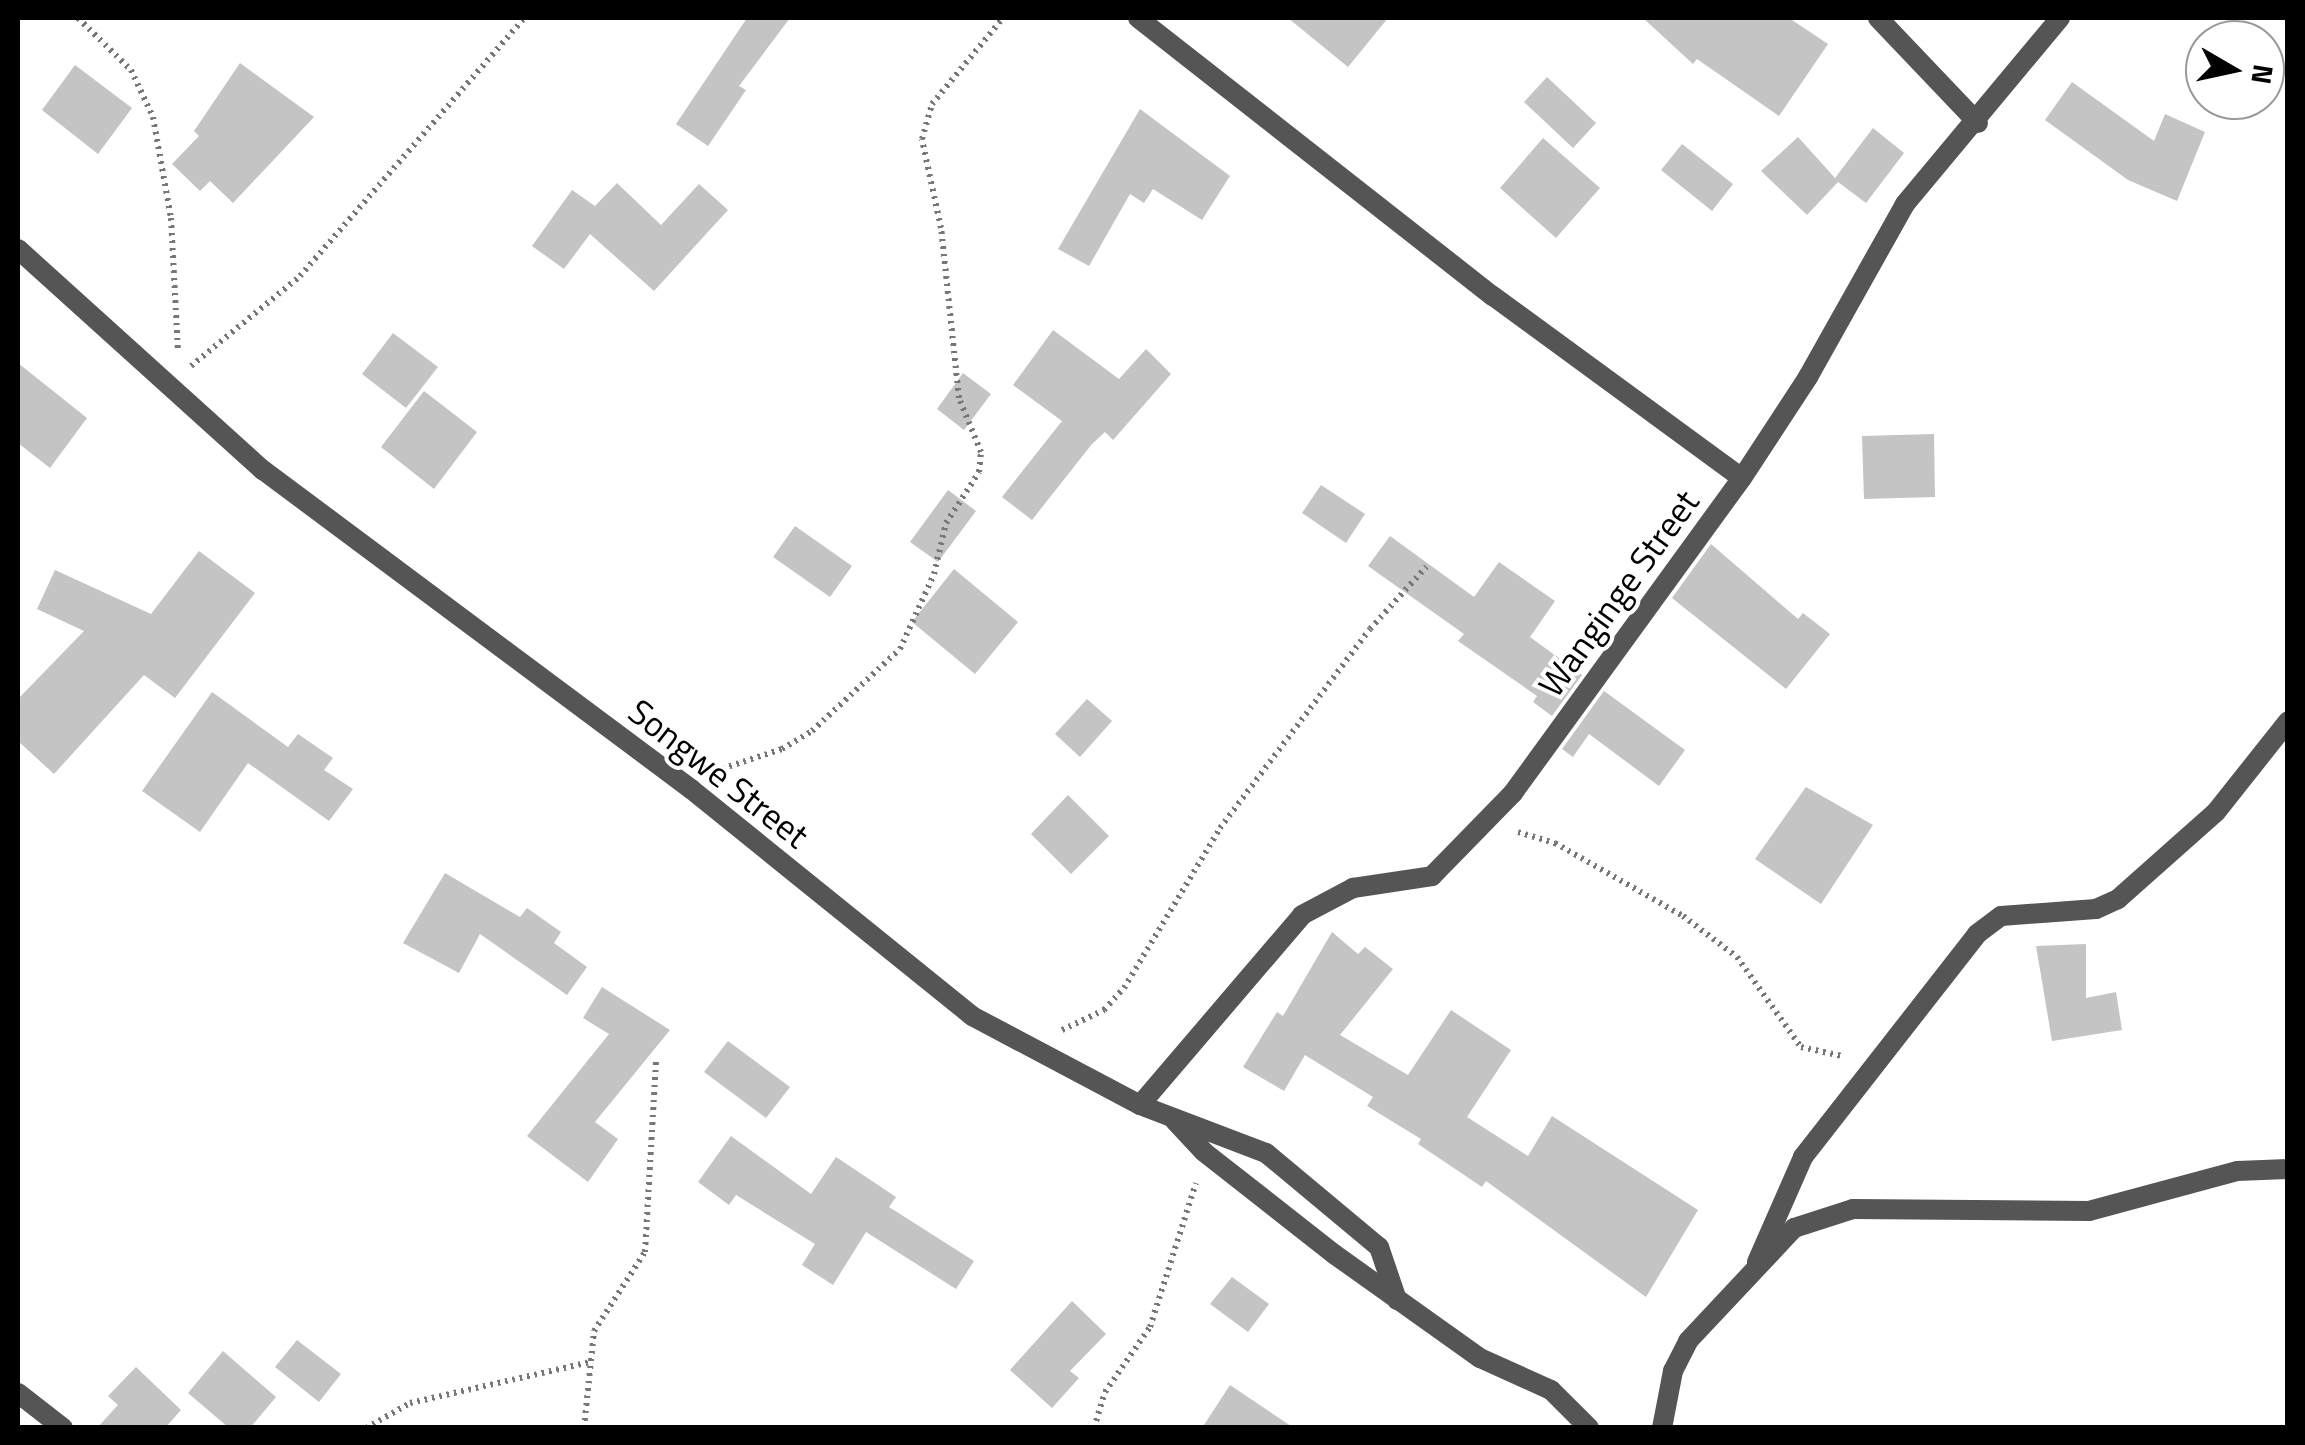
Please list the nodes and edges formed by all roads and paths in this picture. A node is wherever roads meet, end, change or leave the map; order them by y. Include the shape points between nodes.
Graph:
1 (78, 18) edge
2 (524, 18) edge
3 (1003, 18) edge
4 (1138, 18) edge
5 (1878, 18) edge
6 (2060, 18) edge
7 (1978, 122) junction
8 (18, 249) edge
9 (179, 383) junction
10 (1742, 478) junction
11 (1426, 568) dead end
12 (2288, 721) edge
13 (2281, 739) edge
14 (681, 782) junction
15 (1484, 826) junction
16 (1030, 1046) junction
17 (656, 1060) dead end
18 (1878, 1062) junction
19 (1140, 1105) junction
20 (1174, 1120) junction
21 (1204, 1152) junction
22 (2288, 1169) edge
23 (1757, 1262) junction
24 (1396, 1300) junction
25 (590, 1362) junction
26 (18, 1393) edge
27 (63, 1428) edge
28 (366, 1428) edge
29 (584, 1428) edge
30 (1094, 1428) edge
31 (1589, 1428) edge
32 (1662, 1428) edge

1 - 9 path via 131,70 153,116 171,218
2 - 9 path via 300,276 202,351
3 - 14 path via 932,104 922,139 941,228 960,398 981,452 979,472 946,523 915,624 862,689 782,749
4 - 10 street via 1494,296
5 - 7 street
6 - 7 street, Wanginge Street
7 - 10 street, Wanginge Street via 1894,221 1808,377
8 - 9 street, Songwe Street
9 - 14 street, Songwe Street via 263,470
10 - 15 street, Wanginge Street
11 - 16 path via 1370,629 1220,828 1124,988 1104,1010
12 - 13 street
13 - 18 street via 2216,812 2118,899 2096,909 2001,916 1977,934
14 - 16 street, Songwe Street via 972,1016
15 - 18 path via 1554,843 1684,916 1737,957 1801,1047
15 - 19 street, Wanginge Street via 1432,876 1353,888 1302,915
16 - 19 street, Songwe Street
17 - 25 path via 645,1252 602,1313
18 - 23 street via 1802,1156
19 - 20 street, Songwe Street
20 - 21 street
20 - 24 street, Songwe Street via 1241,1141 1295,1175 1379,1248
21 - 24 street
21 - 30 path via 1150,1327 1105,1392
22 - 23 street via 2237,1171 2089,1210 1854,1210 1794,1228
23 - 32 street via 1688,1341 1673,1371
24 - 31 street via 1480,1358 1550,1390
25 - 28 path via 410,1403
25 - 29 path
26 - 27 street

